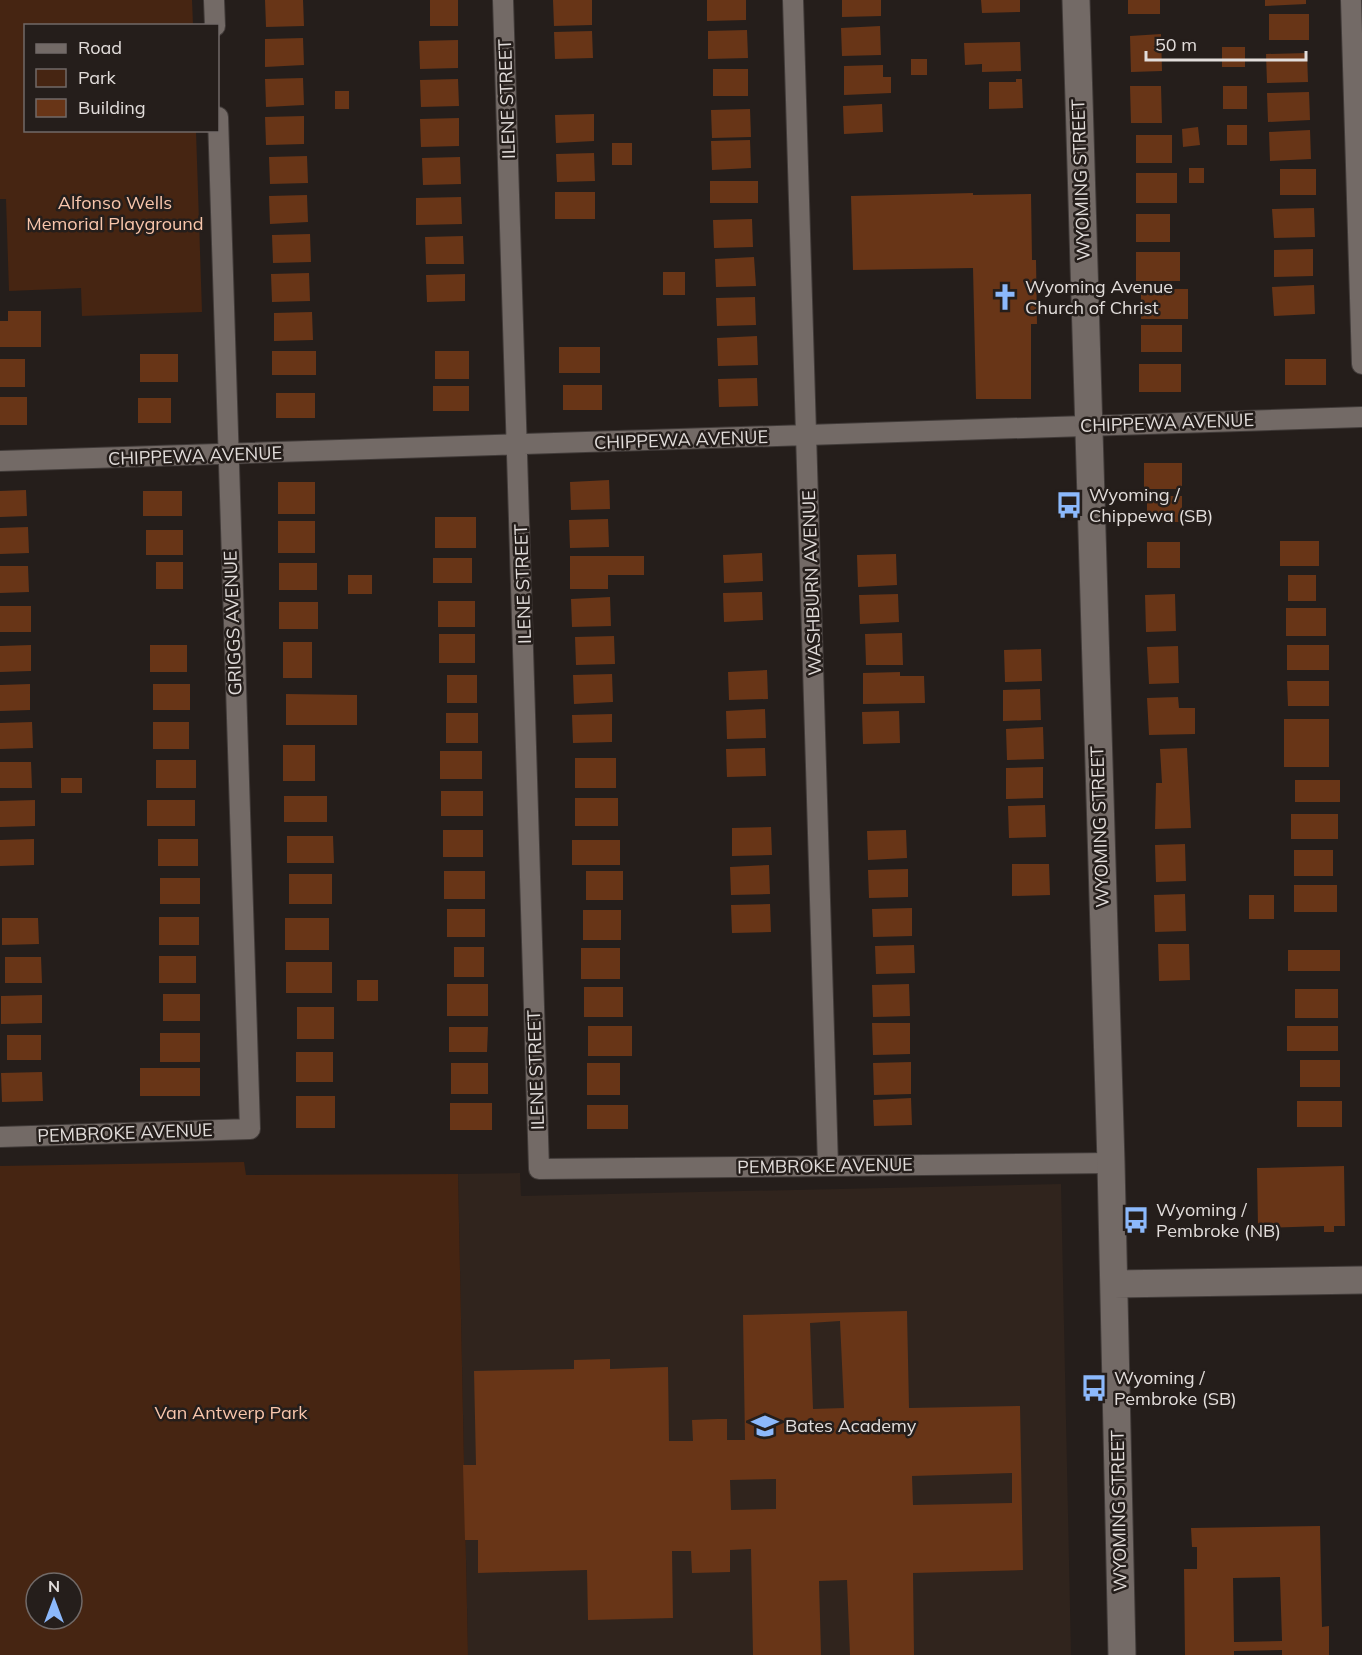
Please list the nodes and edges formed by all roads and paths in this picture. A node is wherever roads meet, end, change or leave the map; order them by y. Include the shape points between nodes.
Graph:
1 (214, 0) edge
2 (503, 0) edge
3 (792, 0) edge
4 (1076, 0) edge
5 (1351, 0) edge
6 (215, 24) edge
7 (218, 132) edge
8 (1362, 364) edge
9 (1362, 417) edge
10 (1088, 425) junction
11 (808, 437) junction
12 (519, 445) junction
13 (228, 455) junction
14 (0, 461) edge
15 (250, 1129) joint
16 (0, 1137) edge
17 (1111, 1163) junction
18 (828, 1166) junction
19 (539, 1169) joint
20 (1362, 1280) edge
21 (1114, 1284) junction
22 (1122, 1655) edge

1 - 6 street
2 - 12 street, ILENE STREET
3 - 11 street, WASHBURN AVENUE
4 - 10 street, WYOMING STREET
5 - 8 street
7 - 13 street, GRIGGS AVENUE
9 - 10 street, CHIPPEWA AVENUE
10 - 11 street, CHIPPEWA AVENUE
10 - 17 street, WYOMING STREET
11 - 12 street, CHIPPEWA AVENUE
11 - 18 street, WASHBURN AVENUE
12 - 13 street, CHIPPEWA AVENUE
12 - 19 street, ILENE STREET
13 - 14 street, CHIPPEWA AVENUE
13 - 15 street, GRIGGS AVENUE
15 - 16 street, PEMBROKE AVENUE
17 - 18 street, PEMBROKE AVENUE
17 - 21 street, WYOMING STREET
18 - 19 street, PEMBROKE AVENUE
20 - 21 street
21 - 22 street, WYOMING STREET

